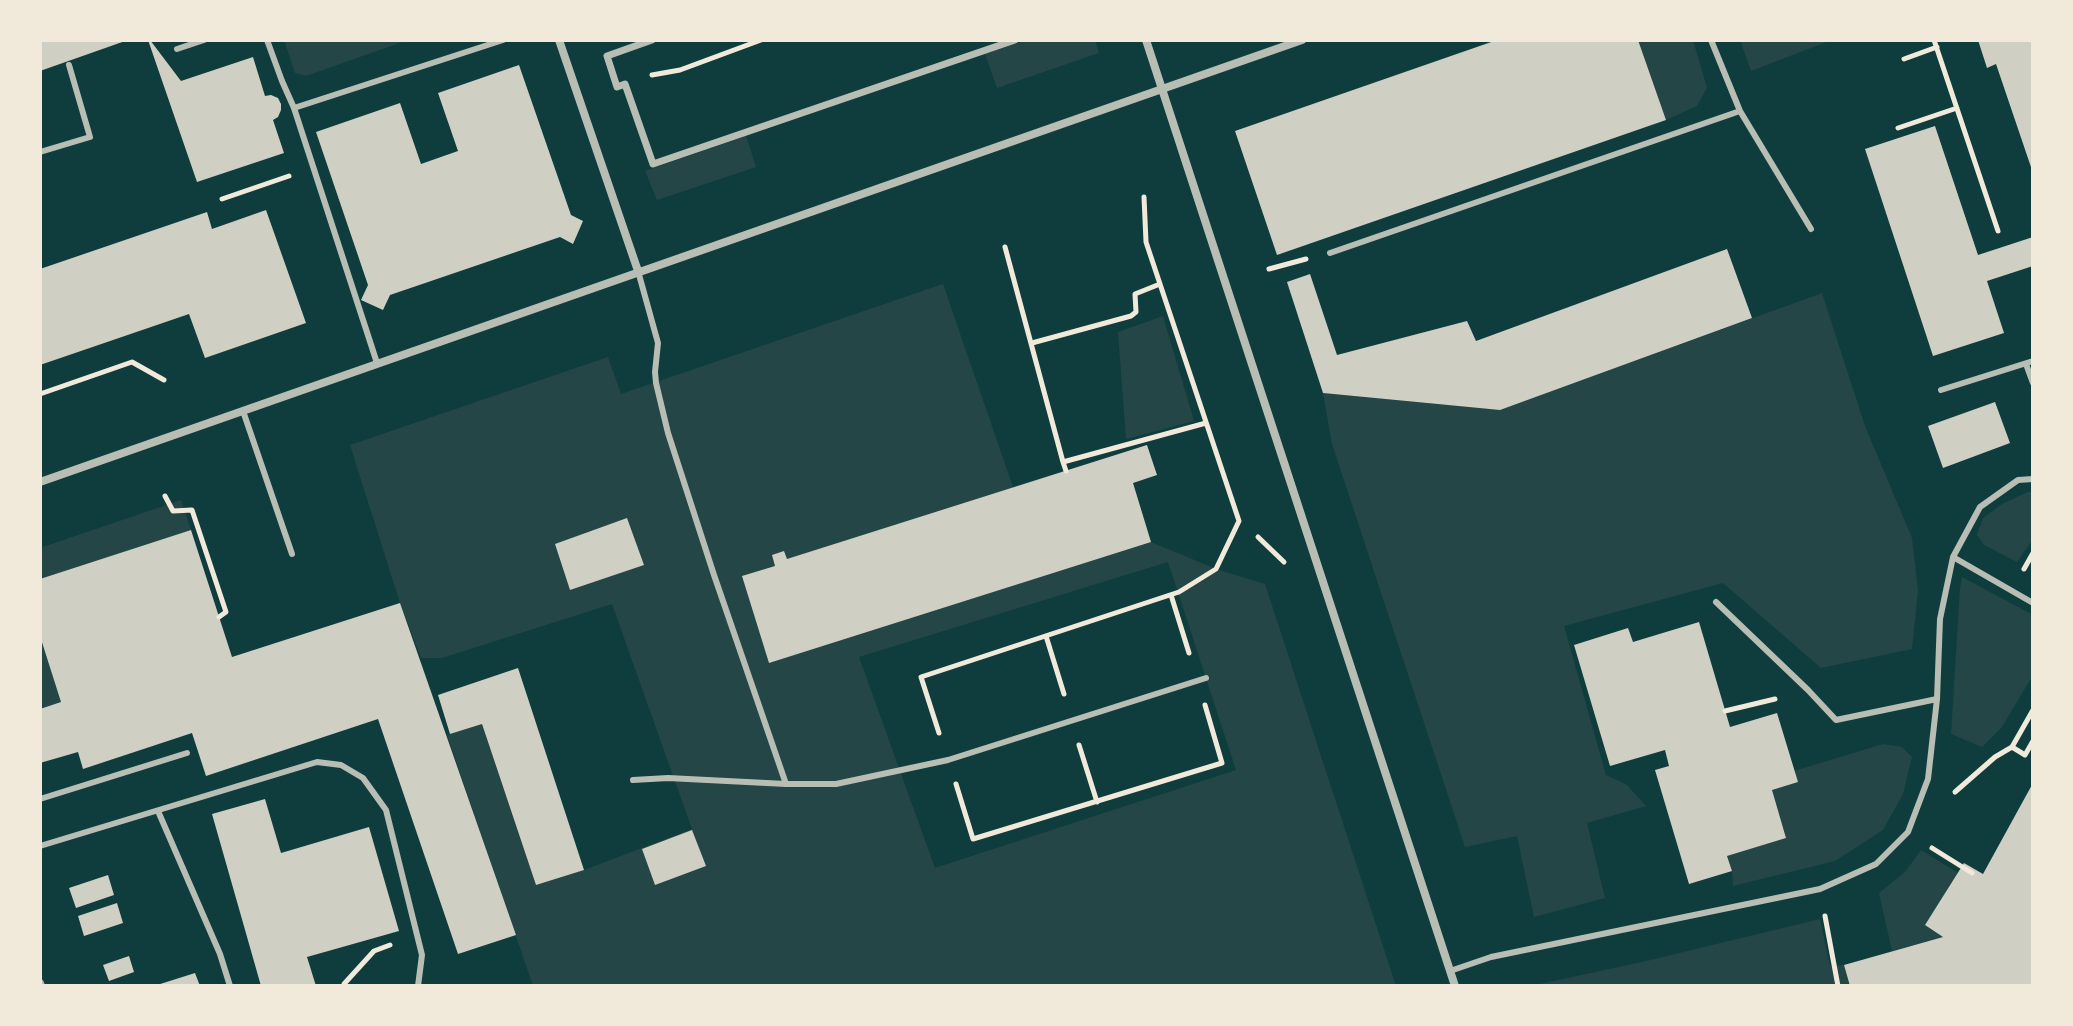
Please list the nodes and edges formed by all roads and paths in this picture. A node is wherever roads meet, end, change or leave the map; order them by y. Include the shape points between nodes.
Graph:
1 (204, 40) edge
2 (267, 40) edge
3 (503, 40) edge
4 (559, 40) edge
5 (652, 40) edge
6 (761, 40) edge
7 (1015, 40) edge
8 (1146, 40) edge
9 (1302, 40) edge
10 (1711, 40) edge
11 (1934, 40) edge
12 (1937, 47) junction
13 (177, 49) dead end
14 (1904, 59) dead end
15 (69, 65) dead end
16 (642, 69) dead end
17 (1161, 89) junction
18 (294, 108) junction
19 (1957, 108) junction
20 (1740, 111) junction
21 (1898, 128) dead end
22 (40, 152) edge
23 (313, 169) junction
24 (1144, 197) dead end
25 (222, 199) dead end
26 (1811, 229) dead end
27 (1998, 231) dead end
28 (1005, 247) dead end
29 (1330, 253) joint
30 (1269, 269) dead end
31 (638, 271) junction
32 (1160, 284) junction
33 (1032, 343) junction
34 (377, 363) junction
35 (2029, 363) edge
36 (164, 380) dead end
37 (2033, 383) edge
38 (1941, 390) dead end
39 (40, 394) edge
40 (243, 411) junction
41 (1206, 423) junction
42 (1063, 462) junction
43 (1066, 471) dead end
44 (2033, 479) edge
45 (40, 482) edge
46 (165, 496) dead end
47 (292, 554) dead end
48 (1953, 557) junction
49 (1171, 595) junction
50 (1716, 602) dead end
51 (2033, 603) edge
52 (219, 617) dead end
53 (1206, 678) dead end
54 (1198, 681) junction
55 (1808, 690) junction
56 (1937, 699) junction
57 (2033, 710) edge
58 (1725, 711) dead end
59 (2033, 741) edge
60 (2012, 747) junction
61 (187, 753) dead end
62 (948, 760) junction
63 (633, 780) dead end
64 (786, 784) junction
65 (1952, 795) dead end
66 (40, 799) edge
67 (158, 811) junction
68 (1908, 832) junction
69 (40, 846) edge
70 (1972, 873) dead end
71 (1820, 889) junction
72 (417, 934) junction
73 (1450, 971) junction
74 (230, 986) edge
75 (344, 986) edge
76 (418, 986) edge
77 (1455, 986) edge
78 (1838, 986) edge

1 - 13 lane
2 - 18 lane
3 - 18 lane
4 - 31 street
5 - 7 street via 607,56 617,87 625,84 653,164
6 - 16 path via 680,70 650,75
8 - 17 street
9 - 17 street
10 - 20 lane
11 - 12 path
12 - 14 path
12 - 19 path
15 - 22 lane via 90,137
17 - 31 street
17 - 73 street
18 - 23 lane
19 - 21 path
19 - 27 path
20 - 26 lane
20 - 29 lane
23 - 25 path
23 - 34 lane
24 - 32 path via 1146,242
28 - 33 path
29 - 30 path
31 - 34 street
31 - 64 lane via 658,343 656,383 668,433
32 - 33 path via 1135,294 1136,312 1131,316
32 - 41 path
33 - 42 path
34 - 40 street
35 - 37 lane
35 - 38 lane
36 - 39 path via 132,362
40 - 45 street
40 - 47 lane
41 - 42 path
41 - 49 path via 1239,521 1216,569
42 - 43 path
44 - 48 lane via 2018,480 1980,507
46 - 52 path via 173,511 192,510 226,612
48 - 51 lane
48 - 56 lane via 1940,619
49 - 54 path
49 - 62 path via 921,677
50 - 55 lane
53 - 54 lane
54 - 62 lane
54 - 62 path via 1222,763 1194,772 973,839
55 - 56 lane via 1836,720
55 - 58 path
56 - 68 lane via 1928,779
57 - 60 path
59 - 60 path via 2025,755
60 - 65 path
61 - 66 lane
62 - 64 lane via 836,784
63 - 64 lane
67 - 69 lane
67 - 72 lane via 317,762 341,765 363,778 386,810
67 - 74 lane
68 - 70 path
68 - 71 lane via 1876,864
71 - 73 lane via 1491,957
71 - 78 path
72 - 75 path via 374,951
72 - 76 lane via 422,955
73 - 77 street

